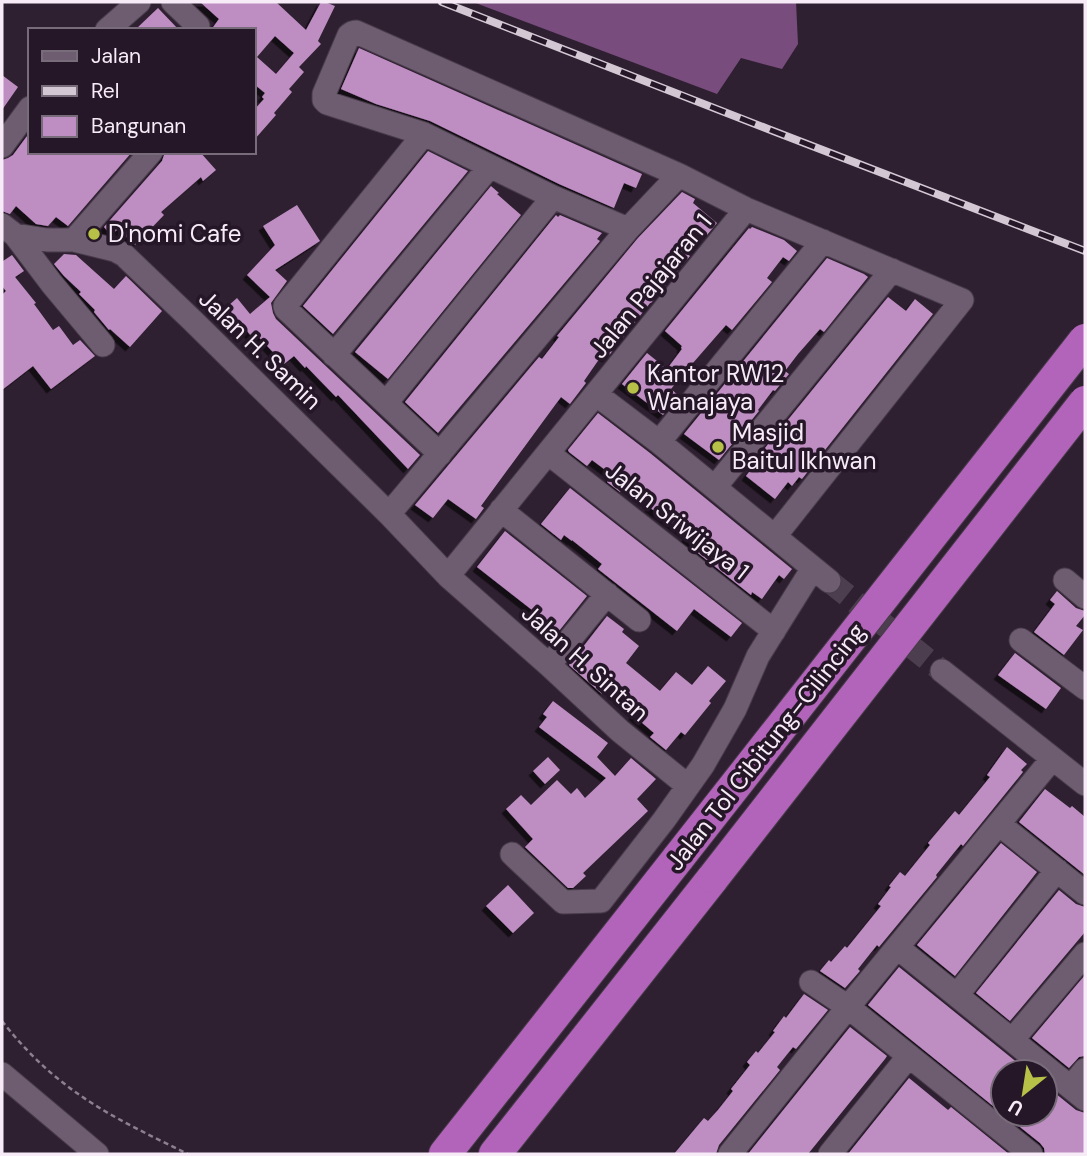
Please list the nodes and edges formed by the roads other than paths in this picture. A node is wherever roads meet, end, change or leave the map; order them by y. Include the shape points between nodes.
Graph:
1 (139, 2) edge
2 (173, 2) edge
3 (109, 28) edge
4 (196, 28) edge
5 (28, 111) edge
6 (424, 134) junction
7 (2, 146) edge
8 (149, 154) edge
9 (490, 166) junction
10 (679, 175) junction
11 (553, 197) junction
12 (746, 209) junction
13 (628, 229) junction
14 (8, 230) edge
15 (74, 240) junction
16 (822, 241) junction
17 (892, 270) junction
18 (1085, 340) edge
19 (103, 345) dead end
20 (334, 355) junction
21 (597, 395) junction
22 (1085, 402) edge
23 (386, 403) junction
24 (659, 442) junction
25 (548, 453) junction
26 (440, 454) junction
27 (715, 488) junction
28 (501, 510) junction
29 (389, 514) junction
30 (775, 536) junction
31 (451, 572) junction
32 (1065, 580) dead end
33 (607, 594) junction
34 (1085, 597) edge
35 (639, 620) dead end
36 (774, 631) junction
37 (1021, 640) dead end
38 (554, 660) junction
39 (943, 671) tunnel mouth
40 (1085, 688) edge
41 (1052, 759) junction
42 (1084, 779) edge
43 (688, 786) junction
44 (999, 824) junction
45 (512, 854) dead end
46 (1057, 870) junction
47 (1085, 893) edge
48 (898, 948) junction
49 (1085, 954) edge
50 (811, 982) dead end
51 (957, 995) junction
52 (848, 1007) junction
53 (1013, 1039) junction
54 (908, 1057) junction
55 (2, 1074) edge
56 (1080, 1086) edge
57 (97, 1154) edge
58 (445, 1154) edge
59 (495, 1154) edge
60 (730, 1154) edge
61 (830, 1154) edge
62 (1031, 1154) edge

1 - 3 street
2 - 4 street
5 - 7 street
6 - 9 street
6 - 10 street via 325,102 324,94 350,33
6 - 20 street via 285,304
8 - 15 street
9 - 11 street
9 - 20 street
10 - 12 street
10 - 13 street
11 - 13 street
11 - 23 street
12 - 16 street
12 - 21 street, Jalan Pajajaran 1
13 - 26 street
14 - 15 street, Jalan H. Samin via 47,240
14 - 19 street
15 - 29 street, Jalan H. Samin via 124,255
16 - 17 street
16 - 24 street
17 - 27 street
17 - 30 street via 962,300
18 - 58 highway, Jalan Tol Cibitung–Cilincing, bridge
20 - 23 street
21 - 24 street
21 - 25 street, Jalan Pajajaran 1
22 - 59 highway, Jalan Tol Cibitung–Cilincing, bridge
23 - 26 street
24 - 27 street
25 - 28 street, Jalan Pajajaran 1
25 - 36 street, Jalan Sriwijaya 1
26 - 29 street
27 - 30 street
28 - 31 street, Jalan Pajajaran 1
28 - 33 street
29 - 31 street, Jalan H. Samin
30 - 36 street via 821,574
31 - 38 street, Jalan H. Sintan
32 - 34 street
33 - 35 street
33 - 38 street
36 - 43 street via 735,709
37 - 40 street
38 - 43 street, Jalan H. Sintan via 620,731
39 - 41 street
41 - 42 street
41 - 44 street
43 - 45 street via 601,901 563,902
44 - 46 street
44 - 48 street
46 - 47 street
46 - 51 street
48 - 51 street
48 - 52 street
49 - 53 street
50 - 52 street
51 - 53 street
52 - 54 street
52 - 60 street
53 - 56 street
54 - 61 street
54 - 62 street
55 - 57 street

